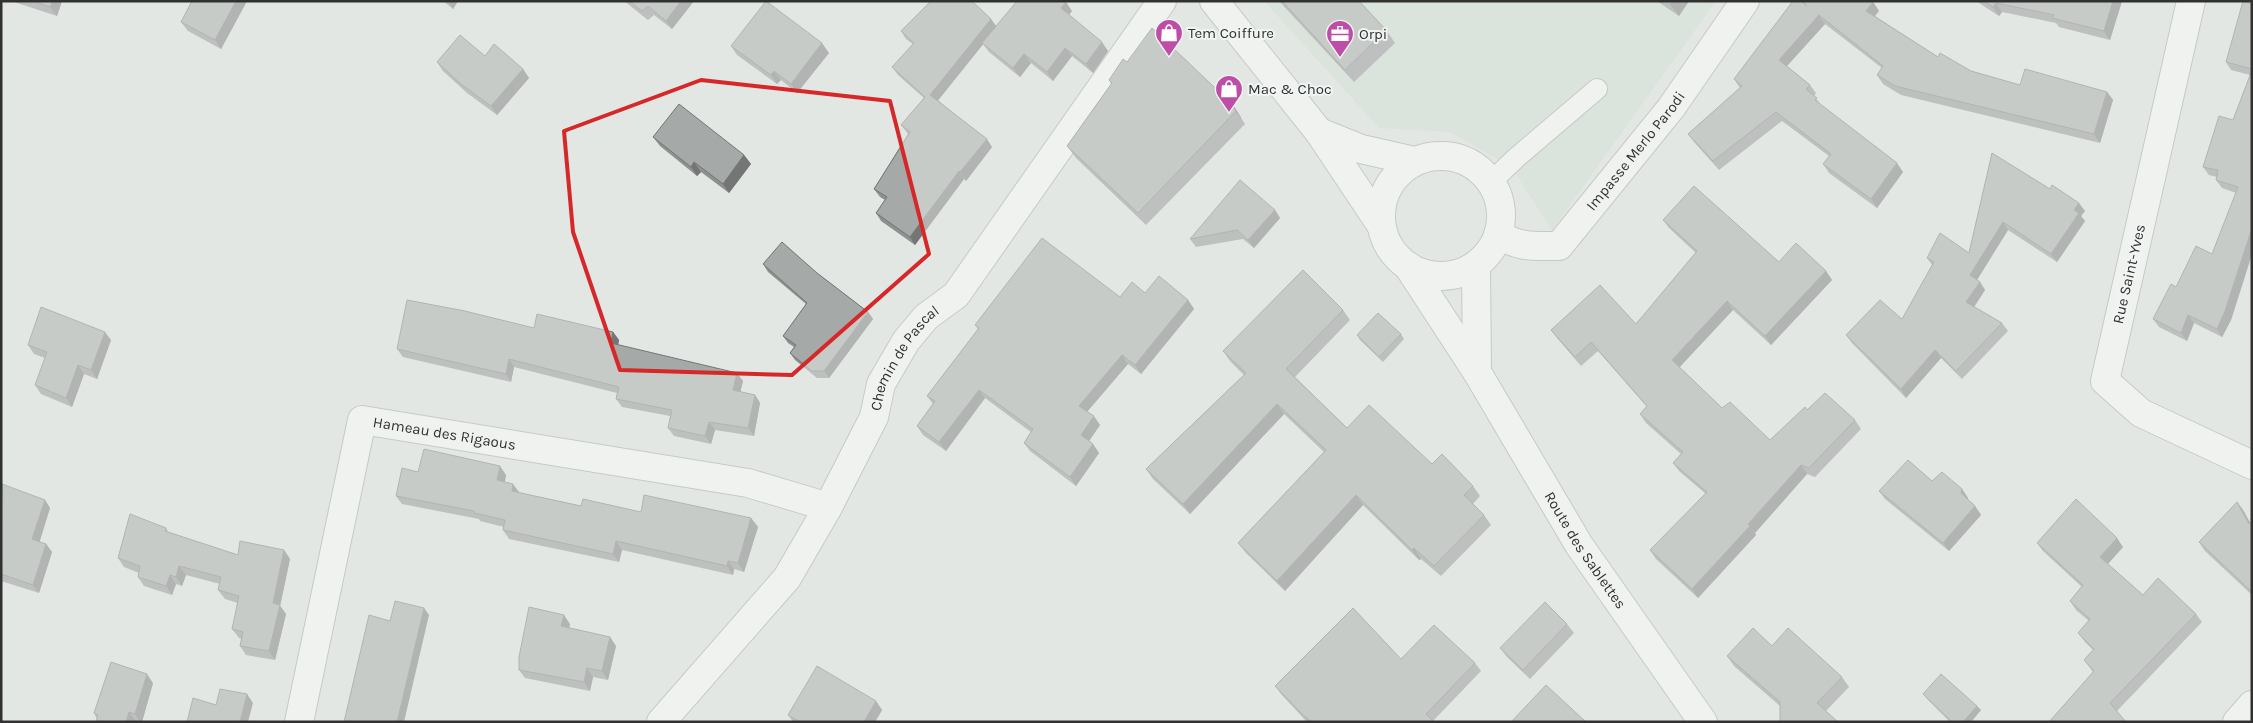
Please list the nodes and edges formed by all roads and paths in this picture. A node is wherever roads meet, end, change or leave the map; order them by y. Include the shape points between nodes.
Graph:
1 (1162, 1) edge
2 (1214, 1) edge
3 (1745, 1) edge
4 (2191, 1) edge
5 (1597, 89) dead end
6 (1319, 132) junction
7 (1414, 161) junction
8 (1492, 181) junction
9 (1381, 224) junction
10 (1498, 235) junction
11 (1476, 265) junction
12 (1408, 266) junction
13 (1477, 372) junction
14 (2252, 465) edge
15 (827, 509) junction
16 (2252, 705) edge
17 (299, 722) edge
18 (661, 722) edge
19 (1703, 722) edge
20 (2237, 722) edge

1 - 15 street, Chemin de Pascal via 956,295 926,318 906,341 881,384 874,417
2 - 6 street
3 - 10 street, Impasse Merlo Parodi via 1671,108 1559,246 1524,246
4 - 14 street, Rue Saint-Yves via 2105,381 2141,413
5 - 8 lane
6 - 7 street via 1360,149
6 - 9 street
7 - 8 street via 1437,155 1461,158
7 - 9 street via 1395,176 1385,190
8 - 10 street via 1501,213
9 - 12 street via 1386,241
10 - 11 street via 1490,252
11 - 12 street via 1458,274 1441,276 1424,274
11 - 13 street, Route des Sablettes
12 - 13 street, Route des Sablettes
13 - 19 street, Route des Sablettes via 1579,545
15 - 17 street, Hameau des Rigaous via 748,483 362,420
15 - 18 street, Chemin de Pascal via 787,578
16 - 20 street

